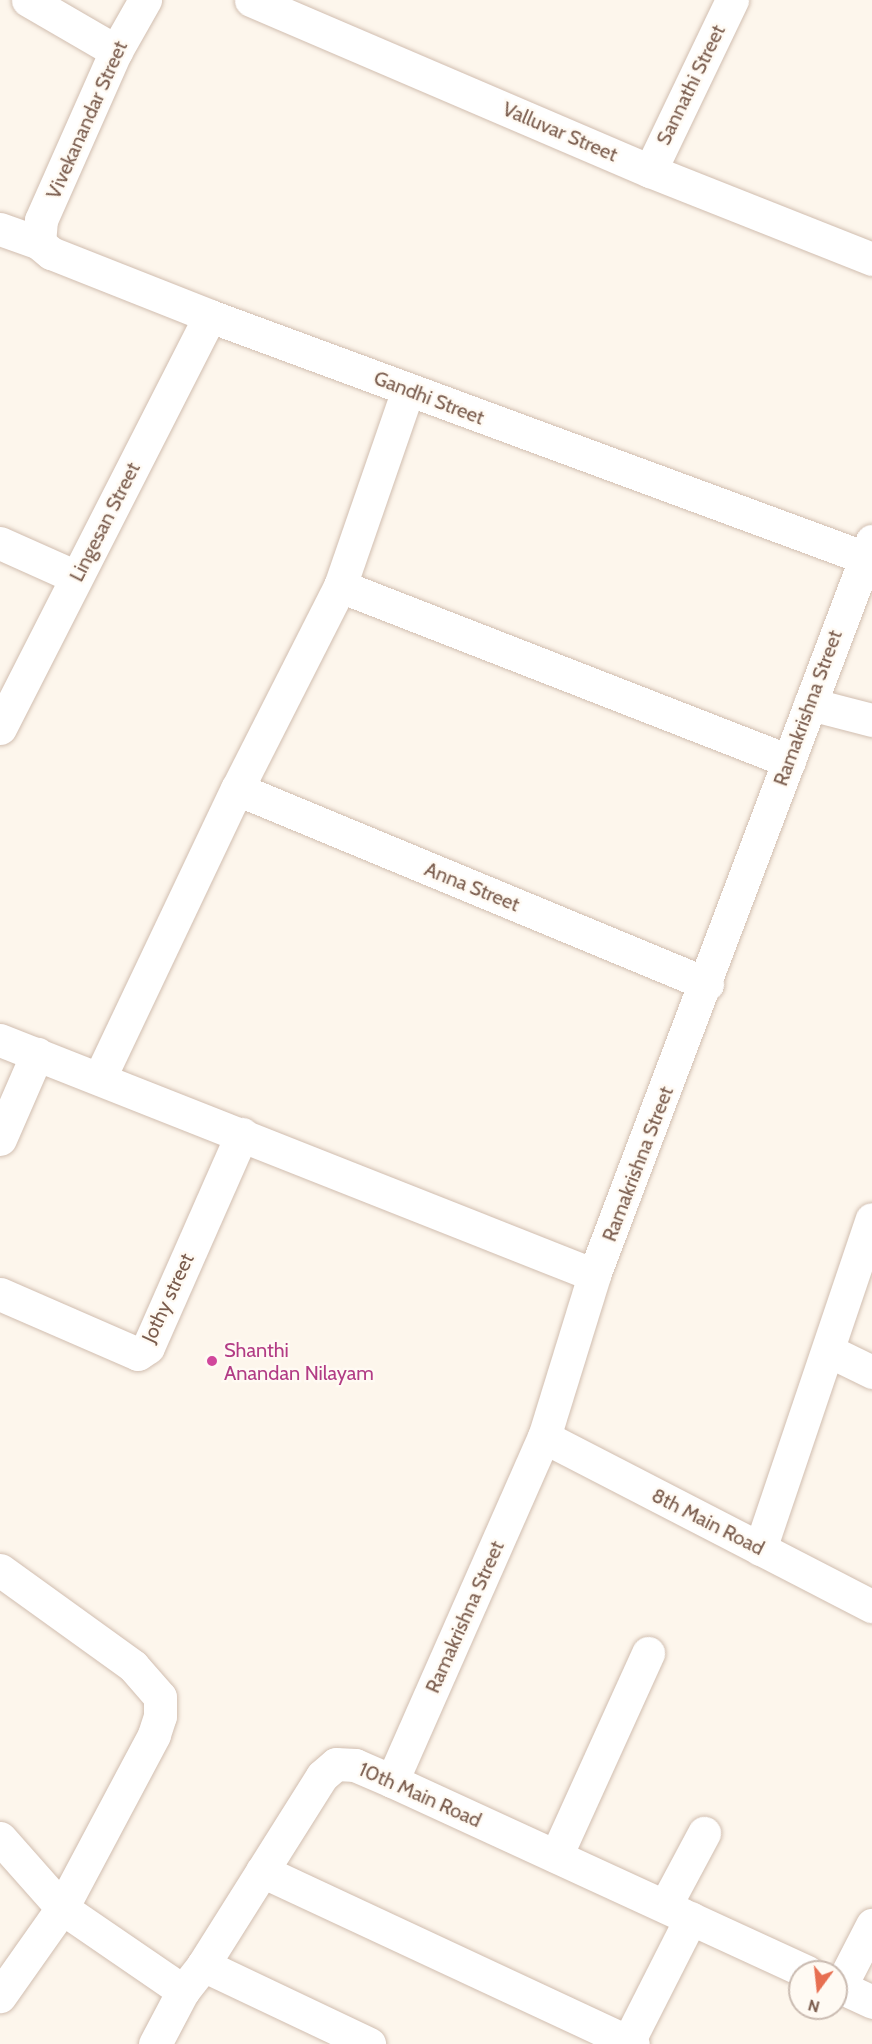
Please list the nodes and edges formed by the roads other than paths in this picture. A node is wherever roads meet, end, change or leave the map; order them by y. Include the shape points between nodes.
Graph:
1 (28, 0) edge
2 (145, 0) edge
3 (251, 0) edge
4 (732, 0) edge
5 (116, 51) junction
6 (650, 171) junction
7 (0, 229) edge
8 (39, 243) junction
9 (872, 259) edge
10 (210, 316) junction
11 (408, 390) junction
12 (0, 543) edge
13 (868, 549) edge
14 (76, 577) junction
15 (340, 586) junction
16 (810, 704) junction
17 (872, 720) edge
18 (0, 728) edge
19 (789, 761) junction
20 (237, 789) junction
21 (707, 984) junction
22 (0, 1040) edge
23 (38, 1054) junction
24 (100, 1077) junction
25 (242, 1134) junction
26 (0, 1139) edge
27 (872, 1219) edge
28 (594, 1275) junction
29 (0, 1294) edge
30 (829, 1351) junction
31 (872, 1372) edge
32 (544, 1437) junction
33 (760, 1549) junction
34 (0, 1570) edge
35 (872, 1606) edge
36 (648, 1653) dead end
37 (392, 1781) junction
38 (704, 1833) dead end
39 (0, 1838) edge
40 (556, 1856) junction
41 (262, 1871) junction
42 (62, 1908) junction
43 (678, 1912) junction
44 (872, 1925) edge
45 (788, 1963) edge
46 (203, 1965) junction
47 (848, 1968) edge
48 (183, 1990) junction
49 (848, 1991) edge
50 (0, 1996) edge
51 (872, 2002) edge
52 (629, 2043) edge
53 (155, 2044) edge
54 (369, 2044) edge

1 - 5 street
2 - 5 street, Vivekanandar Street
3 - 6 street, Valluvar Street
4 - 6 street, Sannathi Street
5 - 8 street, Vivekanandar Street via 41,220
6 - 9 street, Valluvar Street
7 - 8 street, Gandhi Street
8 - 10 street, Gandhi Street via 51,253
10 - 11 street, Gandhi Street
10 - 14 street, Lingesan Street
11 - 13 street, Gandhi Street
11 - 15 street
12 - 14 street
13 - 16 street, Ramakrishna Street
14 - 18 street, Lingesan Street
15 - 19 street
15 - 20 street
16 - 17 street
16 - 19 street, Ramakrishna Street
19 - 21 street, Ramakrishna Street
20 - 21 street, Anna Street
20 - 24 street
21 - 28 street, Ramakrishna Street
22 - 23 street
23 - 24 street
23 - 26 street
24 - 25 street
25 - 28 street
25 - 29 street, Jothy street via 148,1347 138,1354
27 - 30 street
28 - 32 street, Ramakrishna Street
30 - 31 street
30 - 33 street
32 - 33 street, 8th Main Road
32 - 37 street, Ramakrishna Street
33 - 35 street, 8th Main Road
34 - 42 street via 133,1666 160,1697 154,1735
36 - 40 street
37 - 40 street, 10th Main Road
37 - 41 street, 10th Main Road via 355,1765 336,1764 322,1776
38 - 43 street
39 - 42 street
40 - 43 street, 10th Main Road
41 - 46 street, 10th Main Road
41 - 52 street
42 - 48 street
42 - 50 street
43 - 45 street, 10th Main Road
43 - 52 street
44 - 47 street
46 - 48 street, 10th Main Road
46 - 54 street
48 - 53 street, 10th Main Road
49 - 51 street

